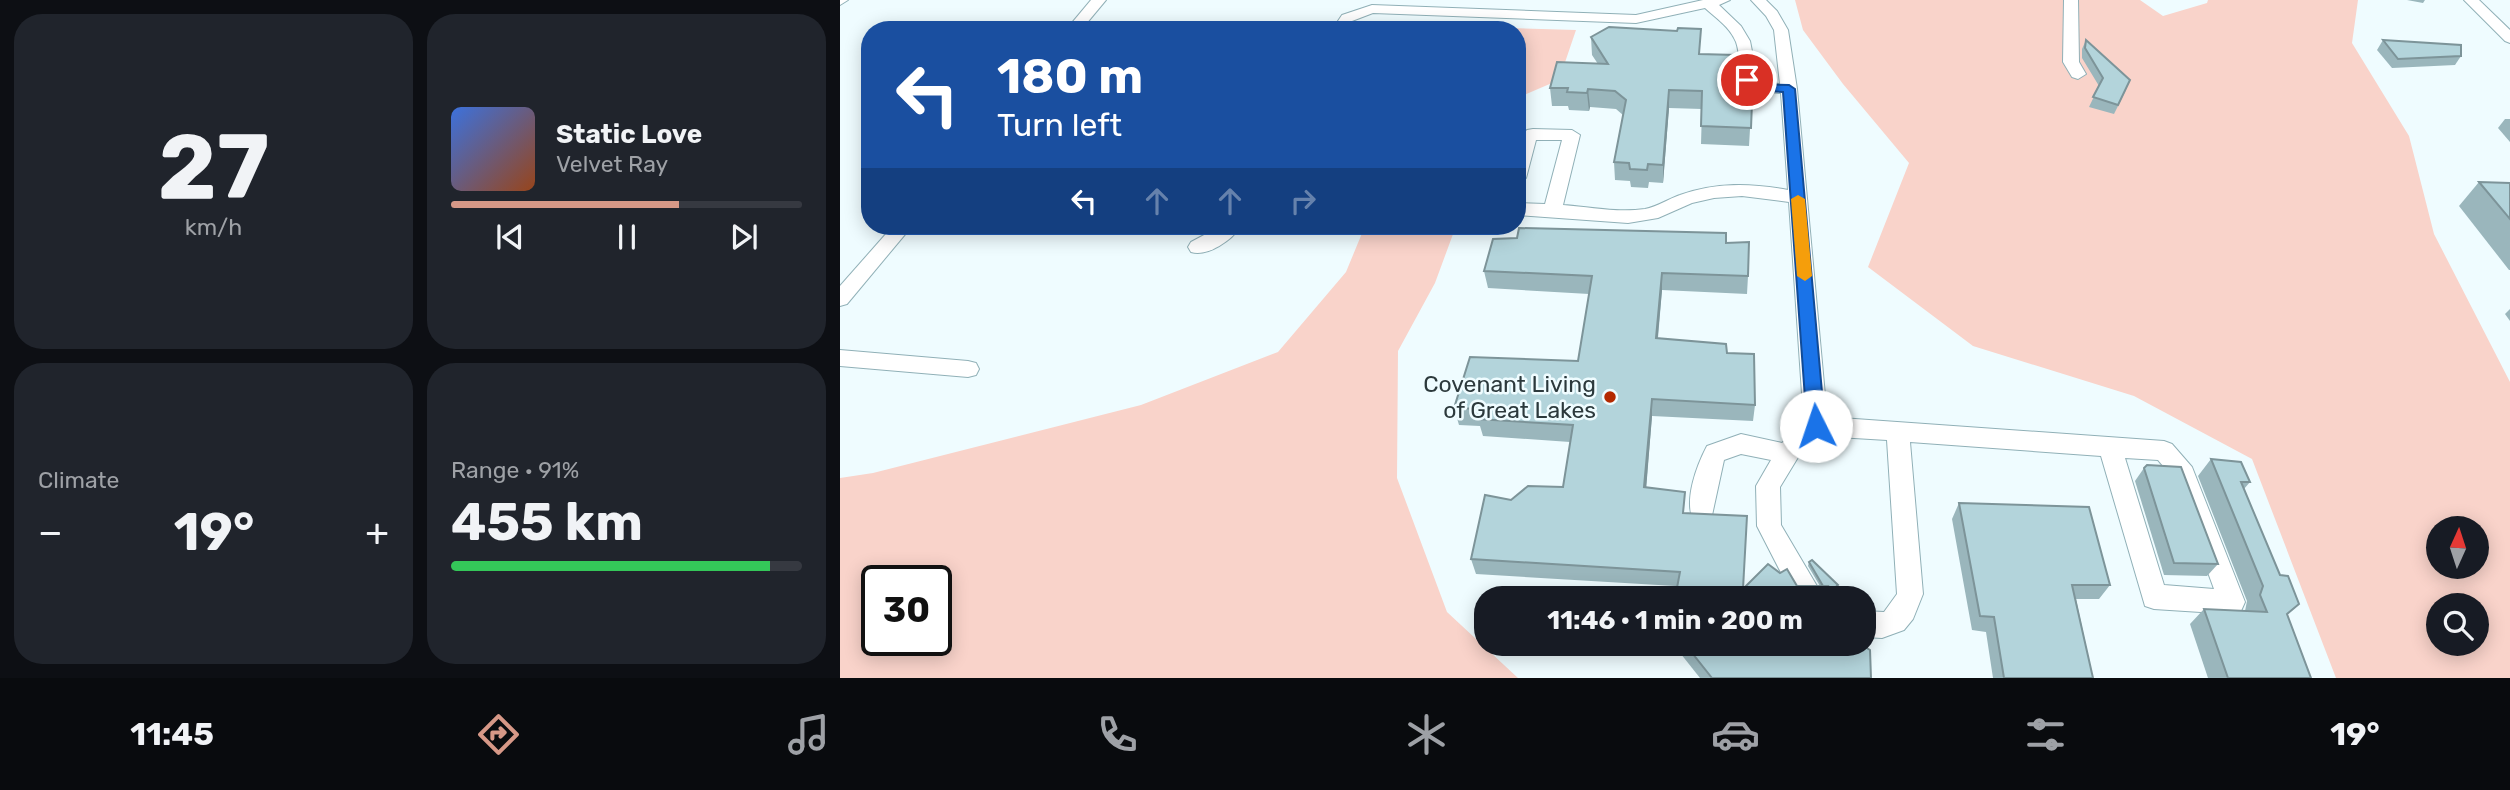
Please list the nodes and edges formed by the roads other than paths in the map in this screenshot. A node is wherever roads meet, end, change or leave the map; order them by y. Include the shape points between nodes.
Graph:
1 (1098, 0) edge
2 (1758, 0) edge
3 (2071, 0) edge
4 (2471, 0) edge
5 (1716, 2) edge
6 (1491, 6) edge
7 (1080, 21) edge
8 (1345, 21) edge
9 (2510, 38) edge
10 (2078, 74) dead end
11 (1789, 89) junction
12 (1526, 145) edge
13 (1798, 198) junction
14 (1526, 210) edge
15 (1552, 211) junction
16 (895, 235) edge
17 (1224, 235) edge
18 (1198, 247) dead end
19 (840, 299) edge
20 (840, 358) edge
21 (968, 369) dead end
22 (1816, 426) junction
23 (1898, 432) junction
24 (2110, 447) junction
25 (1788, 454) junction
26 (1702, 512) edge
27 (1801, 586) edge
28 (1876, 626) edge

1 - 7 street
2 - 11 street via 1781,30
3 - 10 street via 2071,62
4 - 9 street
5 - 6 street via 1636,19
5 - 11 street via 1740,35 1747,80 1753,87
6 - 8 street via 1372,9
11 - 13 street
12 - 15 street via 1533,134 1572,135
13 - 15 street via 1736,189 1686,199 1645,215 1601,218
13 - 22 street
14 - 15 street
16 - 19 street
17 - 18 street
20 - 21 street
22 - 23 street
22 - 25 street
23 - 24 street
23 - 28 street via 1910,594 1905,613 1892,625
24 - 24 street via 2154,597 2232,602 2184,474 2164,451
25 - 26 street via 1741,444 1716,453 1708,470
25 - 27 street via 1768,486 1769,526

